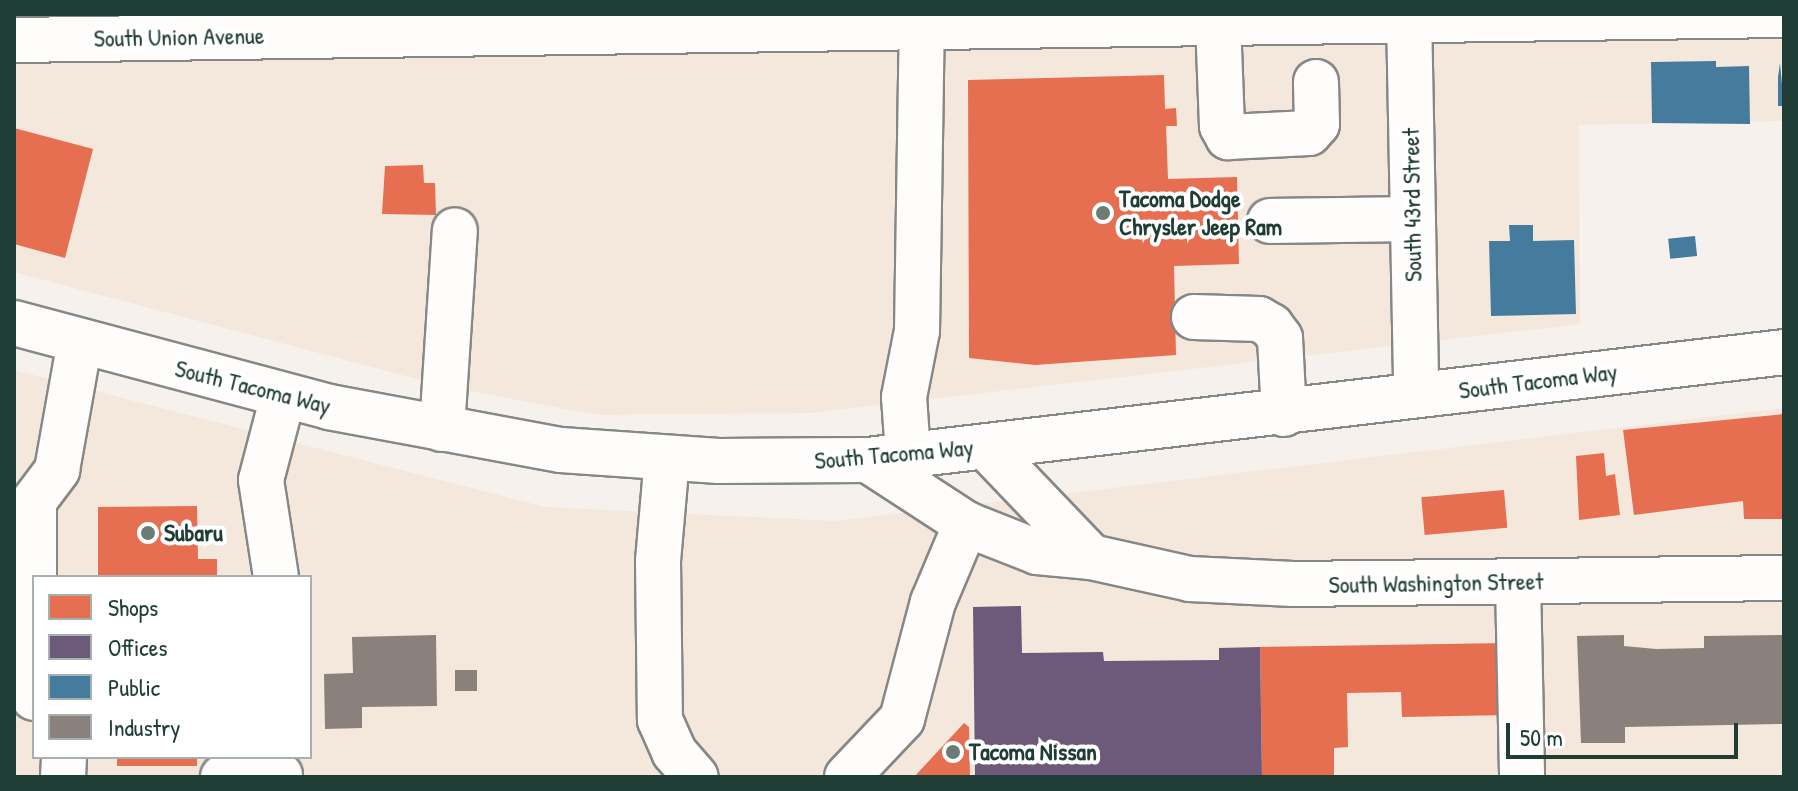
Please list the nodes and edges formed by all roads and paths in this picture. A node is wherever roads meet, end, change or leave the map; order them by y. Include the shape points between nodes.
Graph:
1 (1784, 15) edge
2 (1409, 17) edge
3 (1074, 18) edge
4 (922, 20) edge
5 (1218, 22) junction
6 (282, 24) edge
7 (436, 24) edge
8 (156, 25) edge
9 (14, 40) edge
10 (1316, 82) dead end
11 (1413, 219) junction
12 (1270, 221) dead end
13 (455, 230) dead end
14 (1194, 317) dead end
15 (14, 323) edge
16 (80, 341) junction
17 (1784, 352) edge
18 (1416, 395) junction
19 (283, 396) junction
20 (1284, 414) junction
21 (442, 429) junction
22 (986, 447) junction
23 (888, 457) junction
24 (667, 458) junction
25 (966, 524) junction
26 (1091, 557) junction
27 (276, 575) edge
28 (1784, 578) edge
29 (1518, 582) junction
30 (27, 699) edge
31 (280, 770) edge
32 (223, 777) edge
33 (696, 777) edge
34 (847, 777) edge
35 (1522, 777) edge

1 - 2 street, South Union Avenue
2 - 5 street, South Union Avenue
2 - 11 street, South 43rd Street
3 - 4 street, South Union Avenue
3 - 5 street, South Union Avenue
4 - 7 street, South Union Avenue
4 - 23 street via 917,331
5 - 10 street via 1222,126 1228,137 1309,133 1317,124
6 - 7 street, South Union Avenue
6 - 8 street, South Union Avenue
8 - 9 street, South Union Avenue
11 - 12 street
11 - 18 street, South 43rd Street
13 - 21 street
14 - 20 street via 1259,319 1271,326 1280,338
15 - 16 street, South Tacoma Way
16 - 19 street, South Tacoma Way
16 - 30 street via 57,470 34,501
17 - 18 street, South Tacoma Way
18 - 20 street, South Tacoma Way
19 - 21 street, South Tacoma Way
19 - 27 street via 261,480
20 - 22 street, South Tacoma Way
21 - 24 street, South Tacoma Way via 561,450
22 - 23 street, South Tacoma Way
22 - 26 street
23 - 24 street, South Tacoma Way
23 - 25 street, South Washington Street
24 - 33 street via 658,561 660,720 674,752
25 - 26 street, South Washington Street via 1037,552
25 - 34 street via 933,602 902,719
26 - 29 street, South Washington Street via 1155,575 1225,582
28 - 29 street, South Washington Street
29 - 35 street
31 - 32 street

